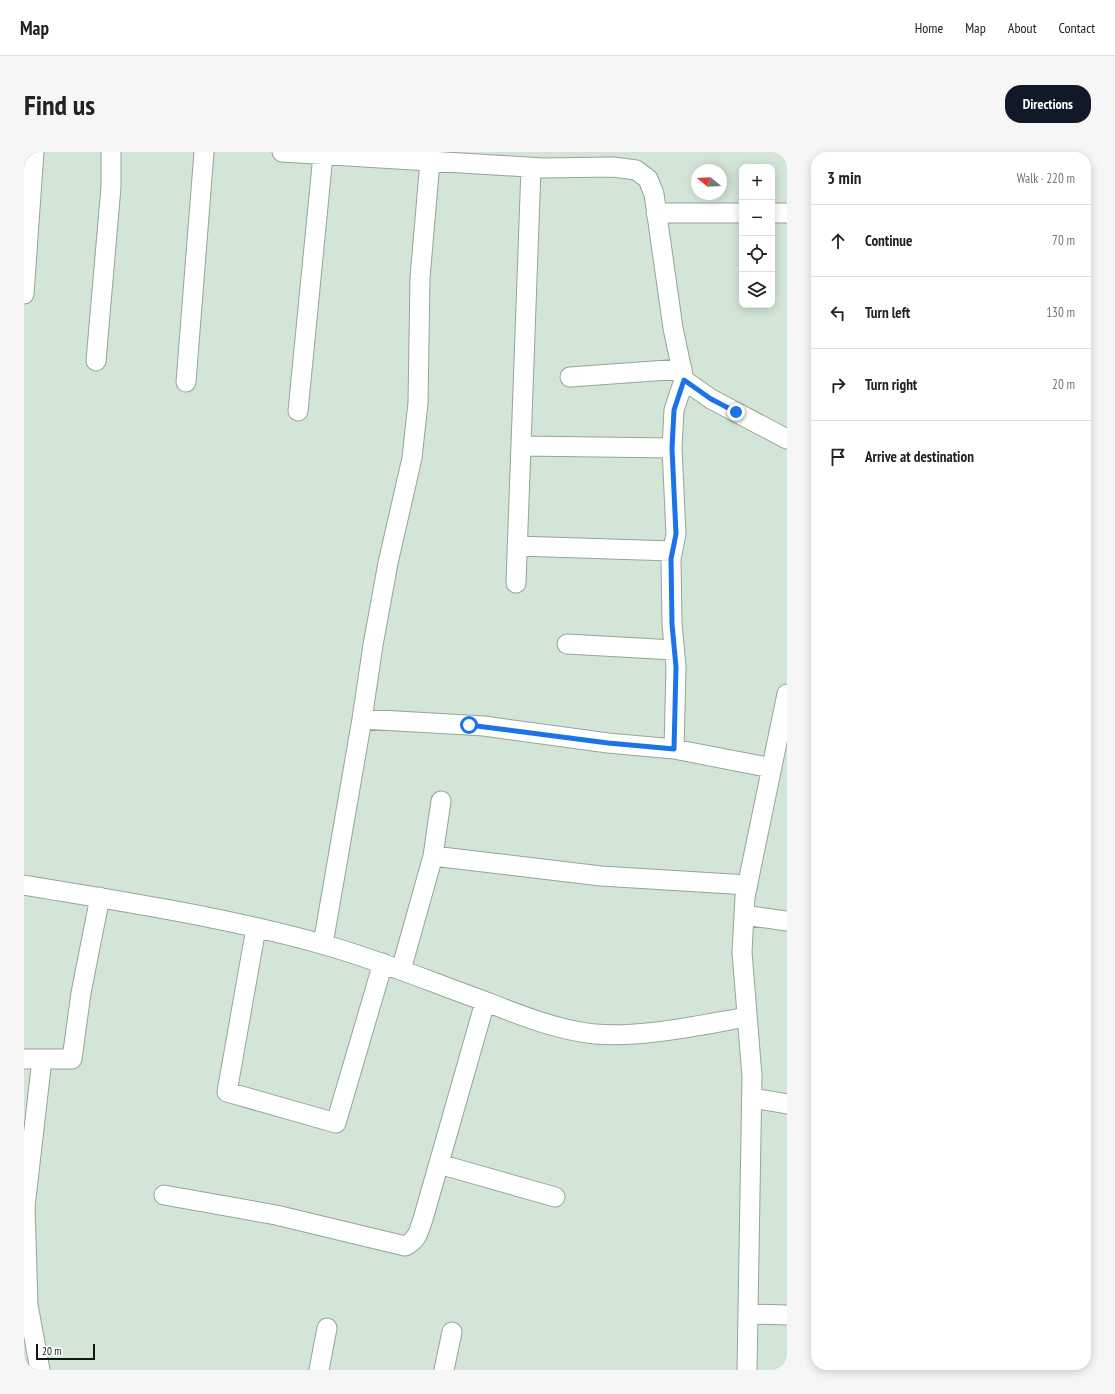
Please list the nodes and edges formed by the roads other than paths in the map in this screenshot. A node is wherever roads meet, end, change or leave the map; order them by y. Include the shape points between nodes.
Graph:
1 (34, 152) edge
2 (111, 152) edge
3 (204, 152) edge
4 (282, 152) edge
5 (323, 155) junction
6 (365, 155) edge
7 (450, 157) edge
8 (587, 160) edge
9 (430, 161) junction
10 (530, 168) junction
11 (656, 213) junction
12 (739, 213) edge
13 (775, 213) edge
14 (787, 213) edge
15 (24, 294) edge
16 (96, 361) dead end
17 (683, 375) junction
18 (570, 377) dead end
19 (186, 382) dead end
20 (298, 411) dead end
21 (787, 439) edge
22 (521, 446) junction
23 (672, 448) junction
24 (517, 546) junction
25 (672, 551) junction
26 (516, 583) dead end
27 (567, 644) dead end
28 (674, 650) junction
29 (787, 694) edge
30 (362, 719) junction
31 (674, 749) junction
32 (772, 768) junction
33 (441, 801) dead end
34 (433, 856) junction
35 (24, 885) edge
36 (748, 885) junction
37 (100, 897) junction
38 (744, 915) junction
39 (787, 921) edge
40 (256, 928) junction
41 (323, 944) junction
42 (382, 963) junction
43 (402, 970) junction
44 (484, 1002) junction
45 (747, 1017) junction
46 (33, 1059) edge
47 (752, 1098) junction
48 (787, 1104) edge
49 (27, 1161) edge
50 (439, 1164) junction
51 (164, 1195) dead end
52 (555, 1197) dead end
53 (748, 1314) junction
54 (787, 1314) edge
55 (327, 1328) dead end
56 (452, 1332) dead end
57 (40, 1370) edge
58 (319, 1370) edge
59 (444, 1370) edge
60 (747, 1370) edge

1 - 15 street
2 - 16 street via 111,187
3 - 19 street
4 - 5 street
5 - 6 street
5 - 20 street
6 - 9 street
7 - 9 street
7 - 10 street
8 - 10 street
8 - 11 street via 636,170 648,179 654,194
9 - 30 street via 420,278 418,403 412,458 388,563
10 - 22 street
11 - 12 street
11 - 17 street via 673,328
13 - 14 street
17 - 18 street
17 - 21 street via 711,399
17 - 23 street via 674,410
22 - 23 street
22 - 24 street
23 - 25 street via 676,534
24 - 25 street
24 - 26 street
25 - 28 street
27 - 28 street
28 - 31 street
29 - 32 street
30 - 31 street via 484,726
30 - 41 street
31 - 32 street
32 - 36 street
33 - 34 street
34 - 36 street via 601,876
34 - 43 street
35 - 37 street
36 - 38 street
37 - 40 street via 184,911
37 - 46 street via 81,993 72,1059
38 - 39 street
38 - 45 street via 742,952
40 - 41 street
40 - 42 street via 227,1092 336,1123
41 - 42 street
42 - 43 street
43 - 44 street
44 - 45 street via 566,1030 597,1034 632,1034
44 - 50 street
45 - 47 street
46 - 49 street
47 - 48 street
47 - 53 street
49 - 57 street via 25,1207 28,1305
50 - 51 street via 419,1232 413,1243 404,1246 276,1215
50 - 52 street
53 - 54 street
53 - 60 street
55 - 58 street
56 - 59 street

